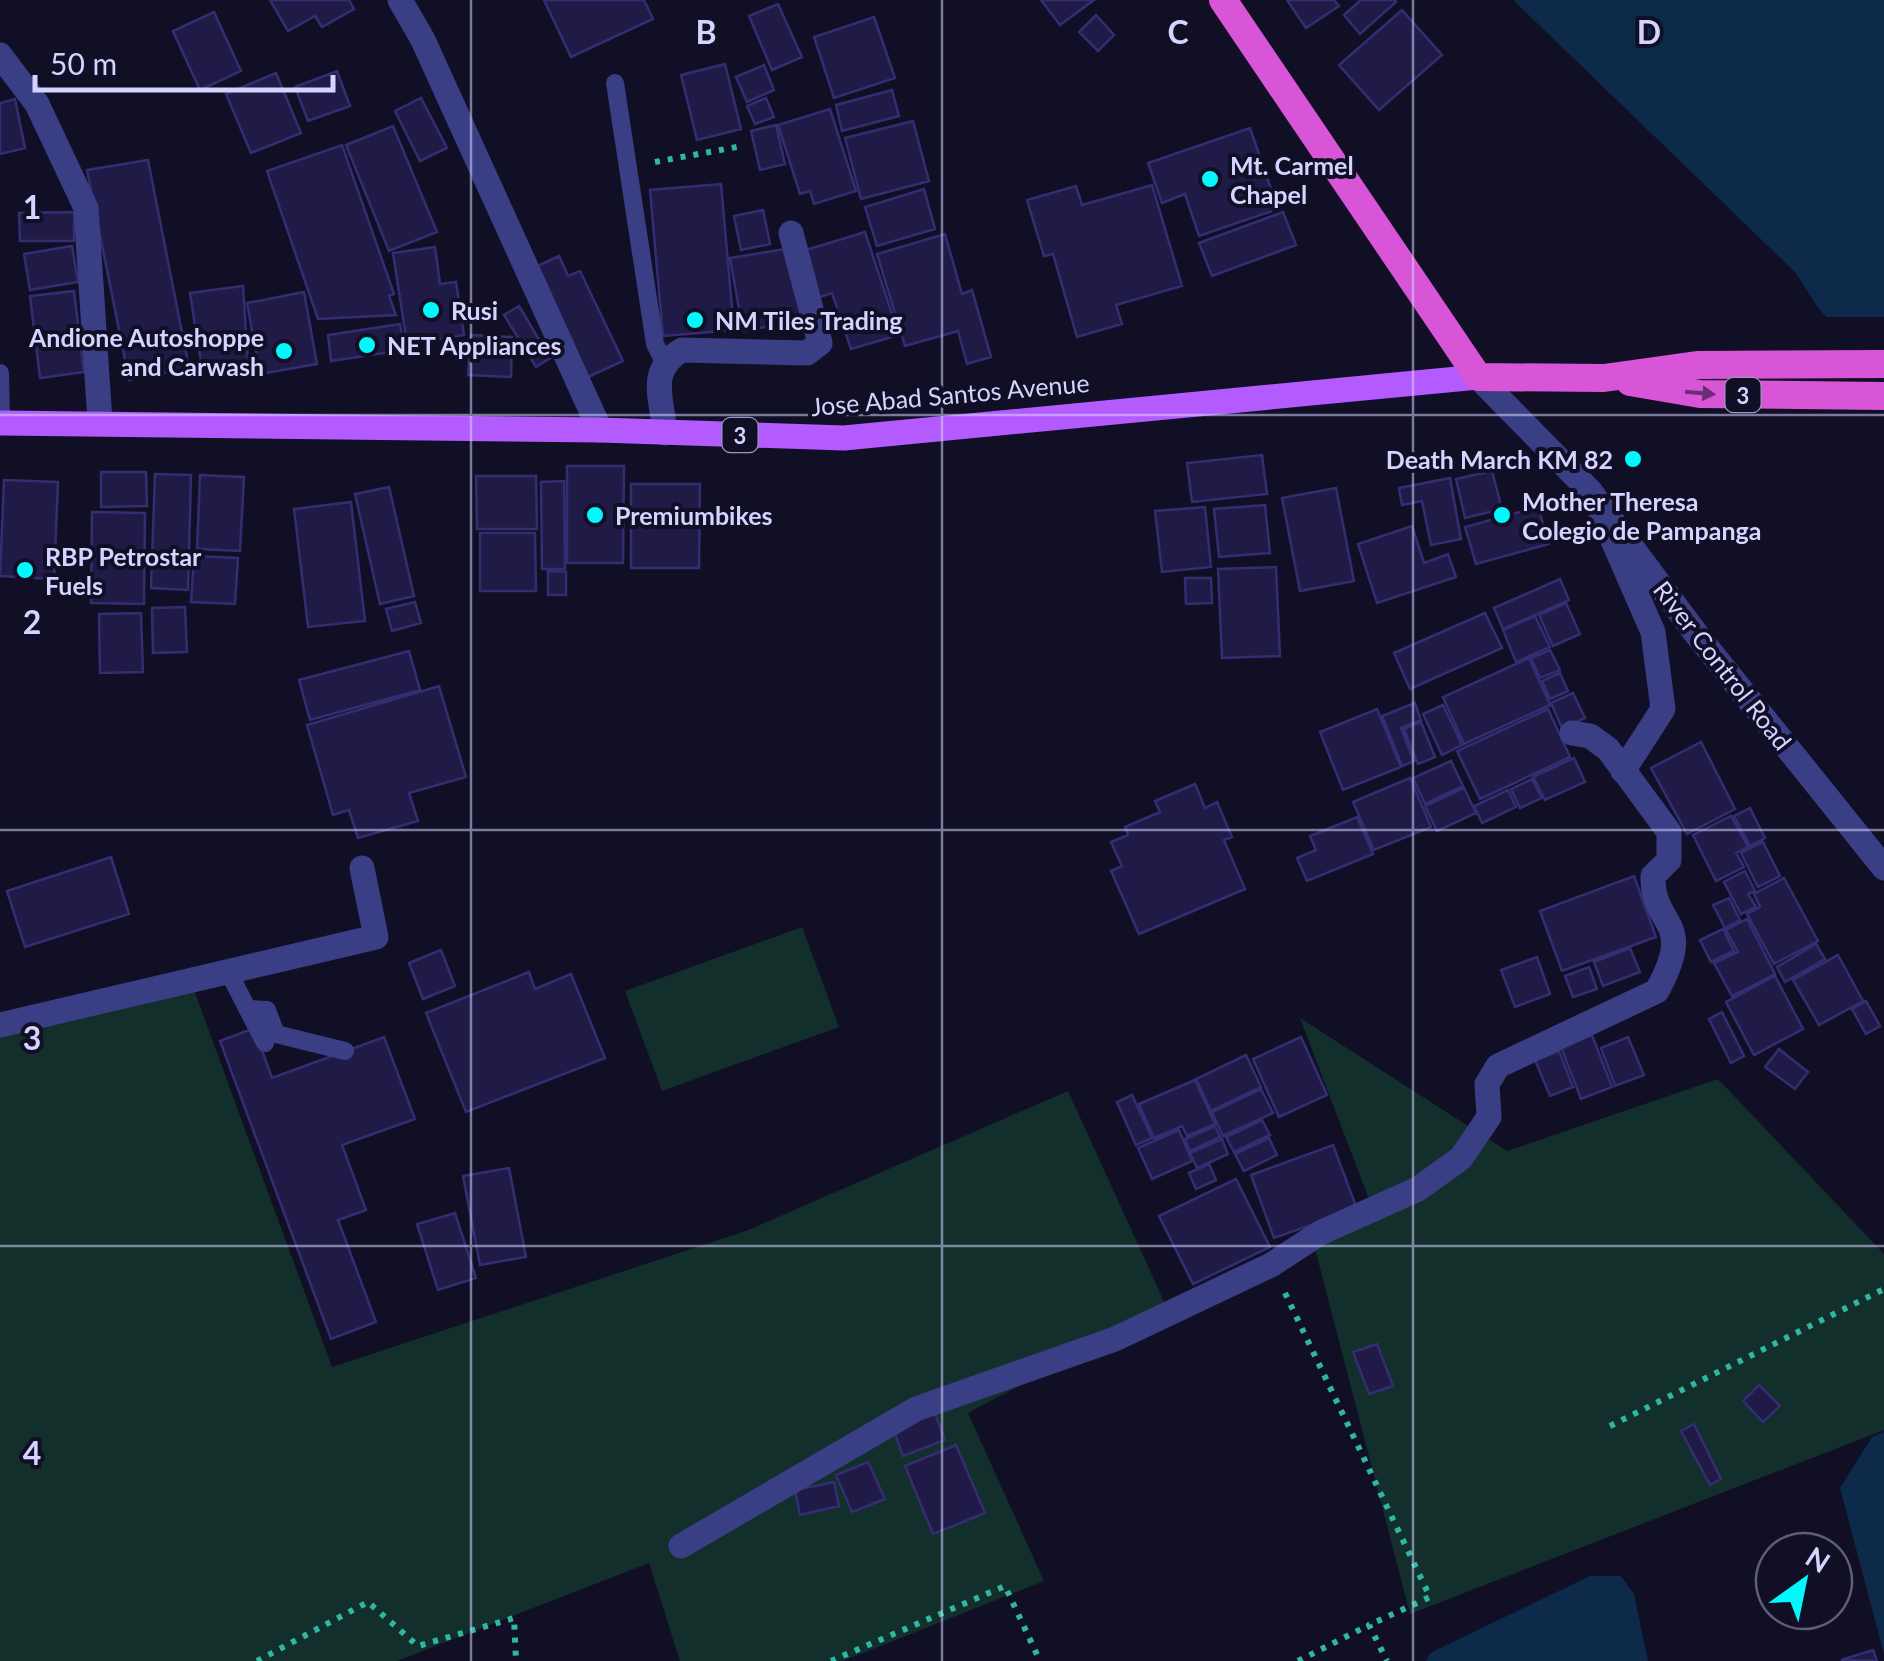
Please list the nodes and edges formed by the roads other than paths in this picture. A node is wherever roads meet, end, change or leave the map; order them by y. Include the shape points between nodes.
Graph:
1 (400, 0) edge
2 (1223, 0) edge
3 (0, 55) edge
4 (615, 84) dead end
5 (790, 233) dead end
6 (664, 360) junction
7 (1884, 364) edge
8 (0, 373) edge
9 (1478, 376) junction
10 (1604, 378) junction
11 (1884, 396) edge
12 (100, 422) junction
13 (0, 423) edge
14 (600, 430) junction
15 (665, 433) junction
16 (1590, 490) junction
17 (1572, 733) dead end
18 (1622, 771) junction
19 (362, 868) dead end
20 (1884, 868) edge
21 (229, 974) junction
22 (251, 1009) junction
23 (0, 1024) edge
24 (265, 1043) dead end
25 (345, 1051) dead end
26 (682, 1546) dead end

1 - 14 street
2 - 9 highway
3 - 12 street via 37,104 86,208
4 - 6 lane via 655,344
5 - 6 street via 820,343 816,350 682,350
6 - 15 street via 659,372
7 - 10 highway, Jose Abad Santos Avenue / 3 via 1697,365
8 - 13 lane
9 - 10 highway, Jose Abad Santos Avenue / 3
9 - 15 main road, Jose Abad Santos Avenue / 3 via 844,438
9 - 16 street, River Control Road
10 -> 11 highway, Jose Abad Santos Avenue / 3 via 1700,394
12 - 13 main road, Jose Abad Santos Avenue / 3
12 - 14 main road, Jose Abad Santos Avenue / 3
14 - 15 main road, Jose Abad Santos Avenue / 3
16 - 18 street via 1652,632 1663,708
16 - 20 street, River Control Road
17 - 18 street via 1608,749
18 - 26 street via 1669,832 1669,860 1653,876 1652,887 1676,935 1669,969 1657,991 1498,1066 1487,1084 1489,1117 1461,1158 1418,1189 1115,1339 916,1408
19 - 21 street via 376,936
21 - 22 lane
21 - 23 street
22 - 24 lane
22 - 25 lane via 267,1010 276,1034

